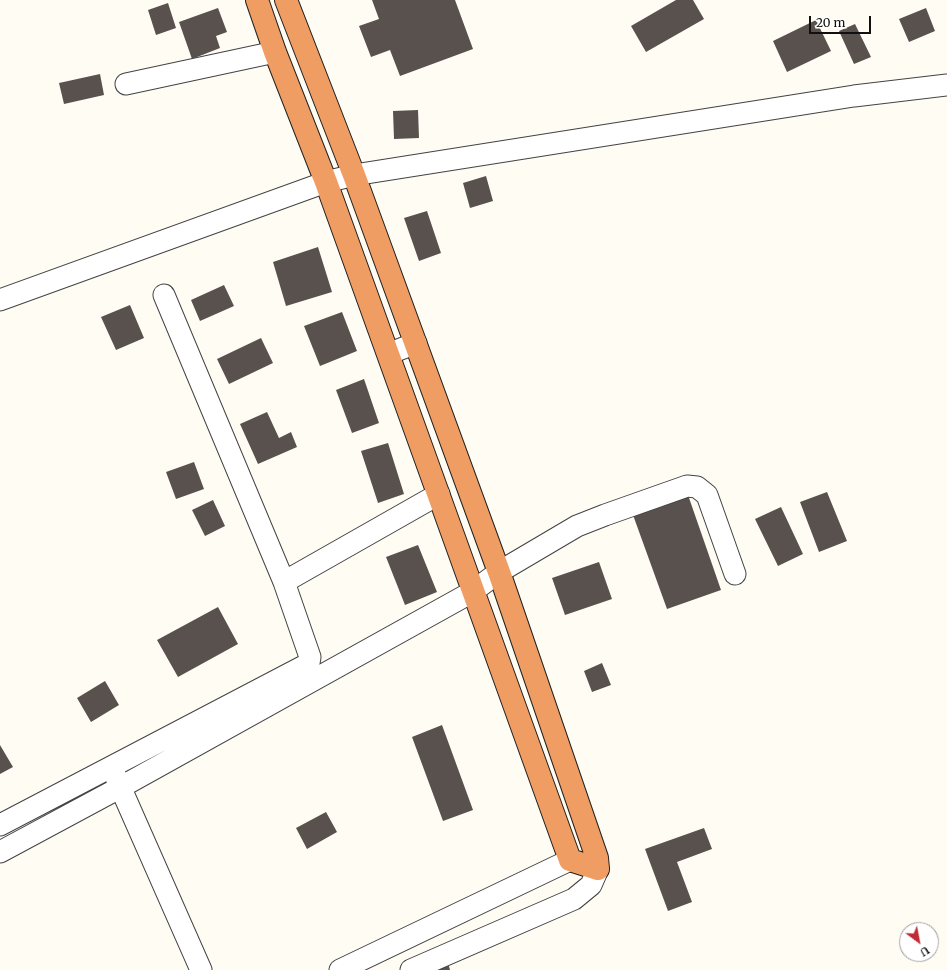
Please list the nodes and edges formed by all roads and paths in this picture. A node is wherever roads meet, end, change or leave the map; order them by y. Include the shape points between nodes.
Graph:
1 (257, 0) edge
2 (286, 0) edge
3 (275, 52) junction
4 (126, 84) dead end
5 (947, 85) edge
6 (354, 175) junction
7 (326, 182) junction
8 (164, 295) dead end
9 (0, 300) edge
10 (416, 343) junction
11 (388, 354) junction
12 (439, 494) junction
13 (499, 572) junction
14 (735, 574) dead end
15 (284, 582) junction
16 (472, 592) junction
17 (111, 768) junction
18 (121, 787) junction
19 (0, 824) edge
20 (0, 852) edge
21 (570, 860) junction
22 (598, 869) junction
23 (201, 970) edge
24 (340, 970) edge
25 (411, 970) edge

1 - 3 highway
2 - 6 highway
3 - 4 street
3 - 7 highway
5 - 6 street via 854,96
6 - 7 street
6 - 10 highway
7 - 9 street
7 - 11 highway
8 - 15 street
10 - 11 street
10 - 13 highway
11 - 12 highway
12 - 15 street
12 - 16 highway
13 - 14 street via 577,526 687,486 697,487 707,495
13 - 16 street
13 - 22 highway via 594,850
15 - 17 street via 310,658 309,663
16 - 18 street
16 - 21 highway
17 - 18 street
17 - 19 street
18 - 20 street
18 - 23 street
21 - 22 highway
21 - 24 street
22 - 25 street via 591,886 574,899

